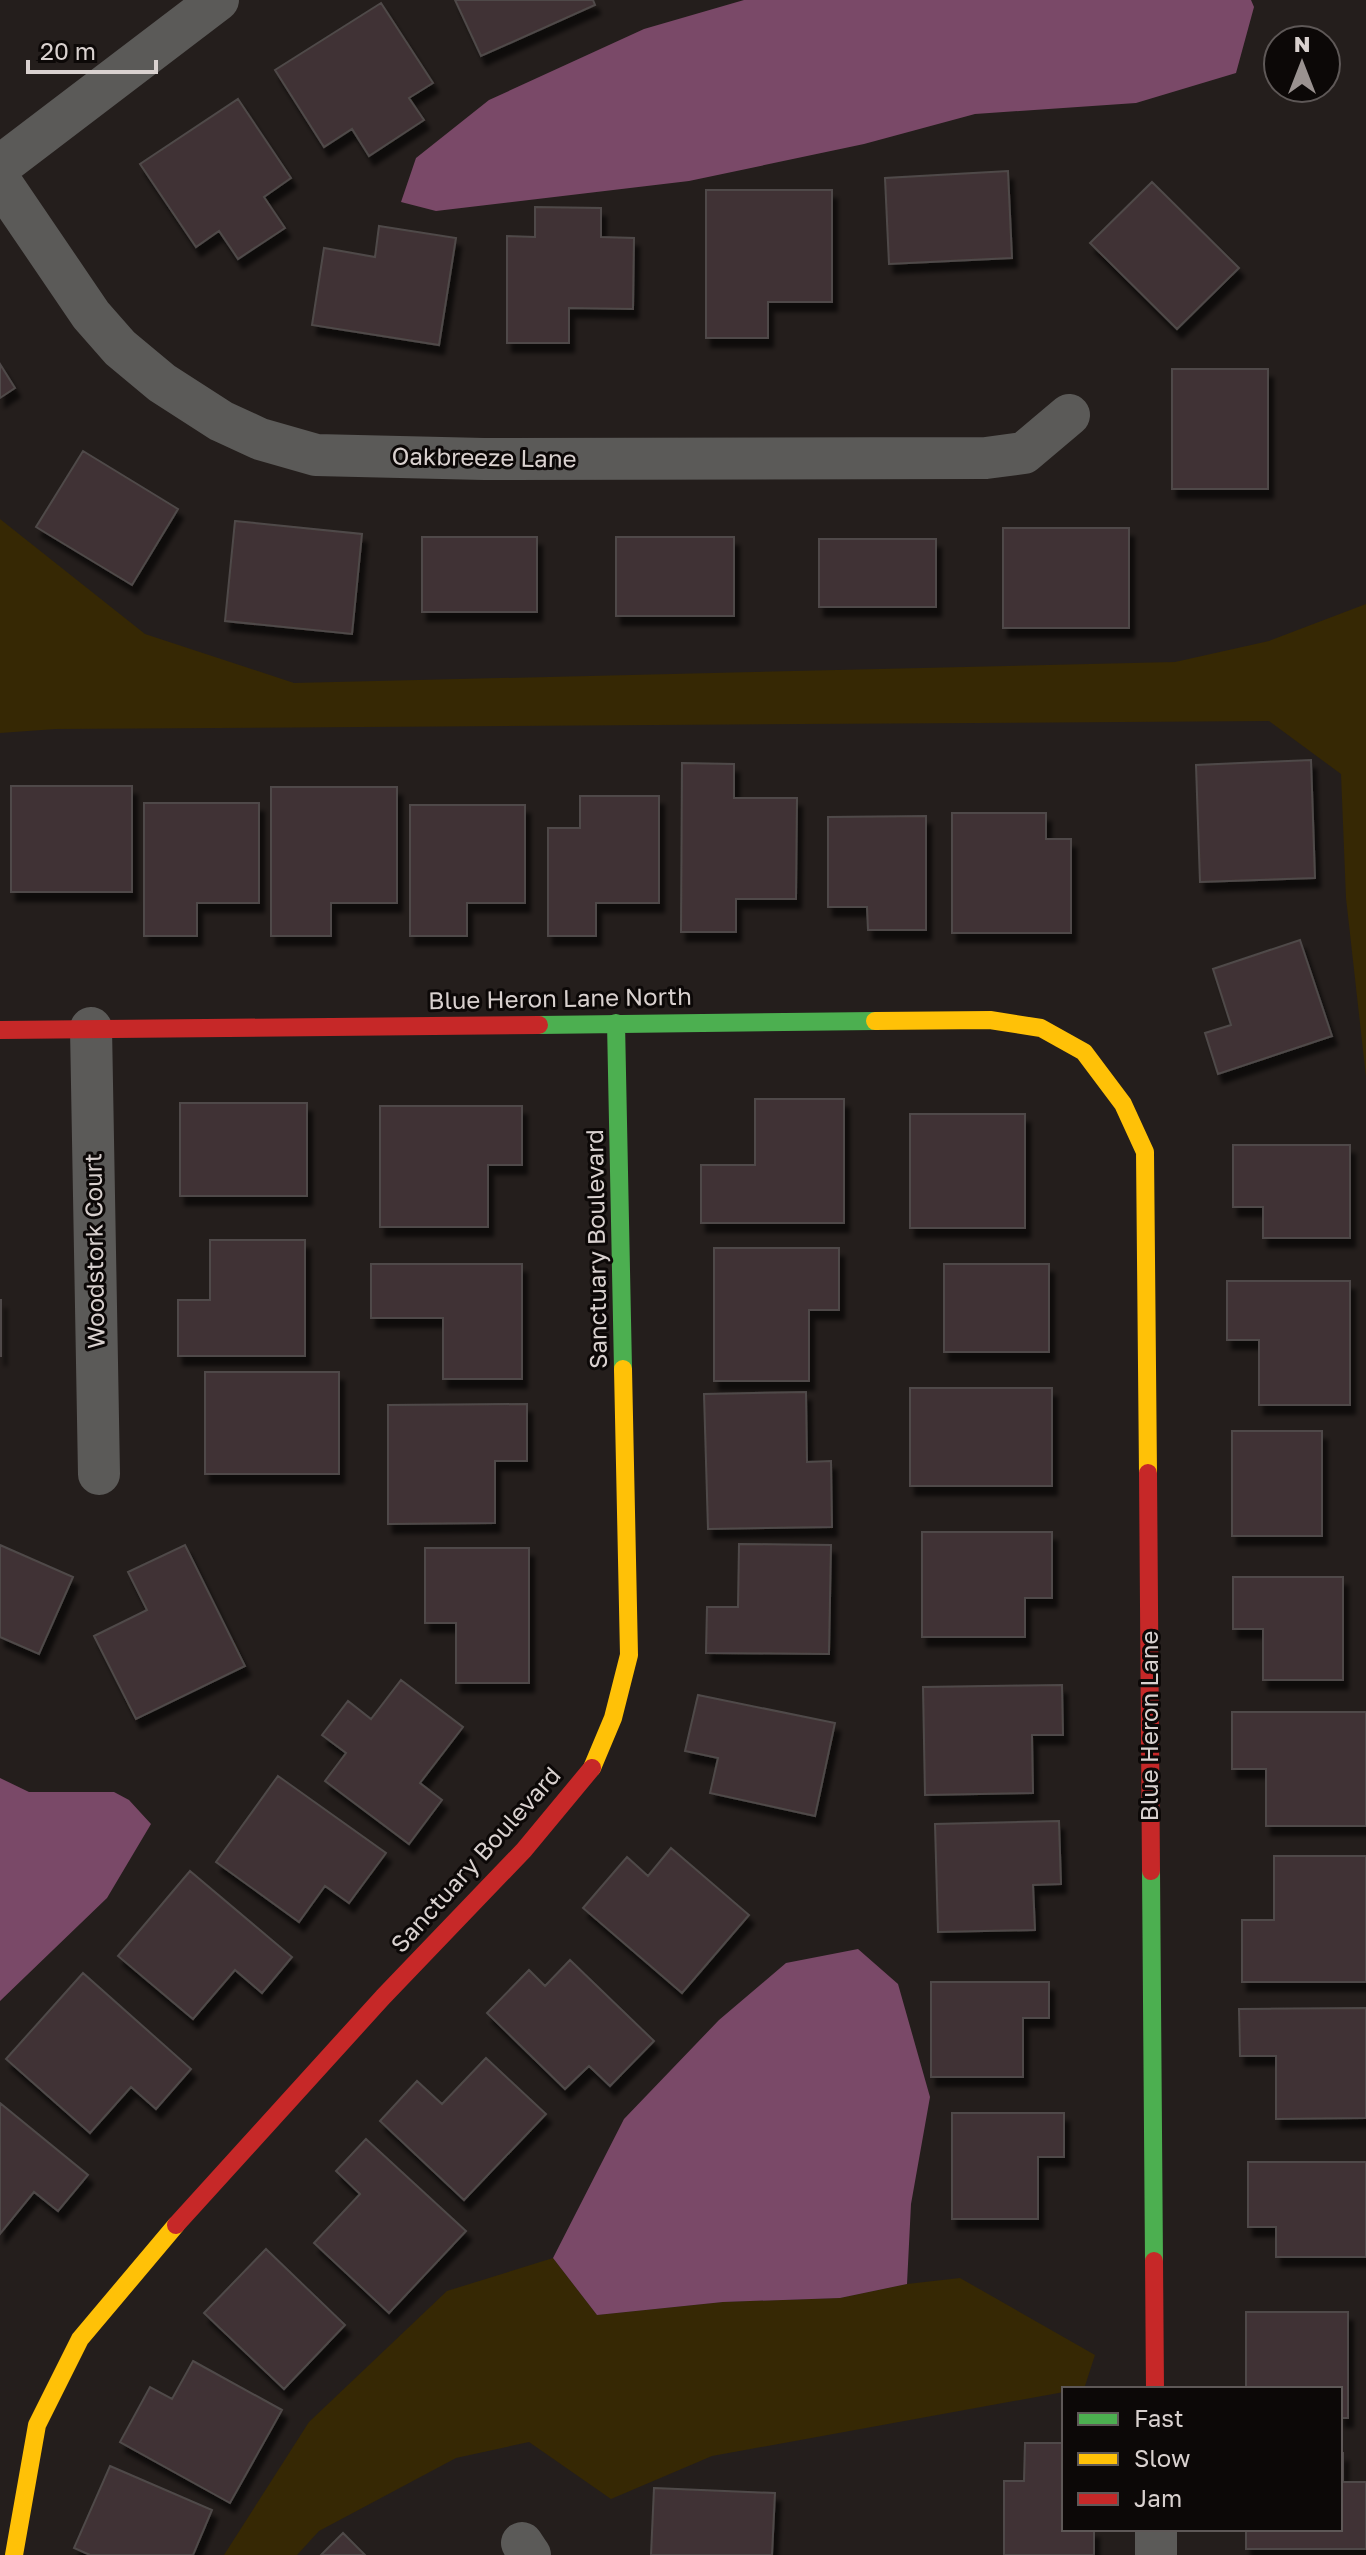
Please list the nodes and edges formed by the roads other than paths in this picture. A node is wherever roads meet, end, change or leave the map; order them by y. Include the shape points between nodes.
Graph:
1 (218, 0) edge
2 (0, 166) edge
3 (0, 181) edge
4 (1069, 415) dead end
5 (616, 1023) junction
6 (91, 1028) junction
7 (0, 1030) edge
8 (1101, 1075) joint
9 (99, 1474) dead end
10 (1155, 2387) edge
11 (1156, 2531) edge
12 (14, 2555) edge
13 (1156, 2555) edge

1 - 2 street
3 - 4 street, Oakbreeze Lane via 91,315 120,348 221,421 316,455 986,458 1024,453
5 - 6 street, Blue Heron Lane North
5 - 8 street, Blue Heron Lane North via 990,1020 1041,1028 1084,1052
5 - 12 street, Sanctuary Boulevard via 629,1655 613,1718 592,1767 524,1850 162,2240 80,2339 37,2425
6 - 7 street, Blue Heron Lane North
6 - 9 street, Woodstork Court
8 - 10 street, Blue Heron Lane via 1123,1104 1145,1152
11 - 13 street

